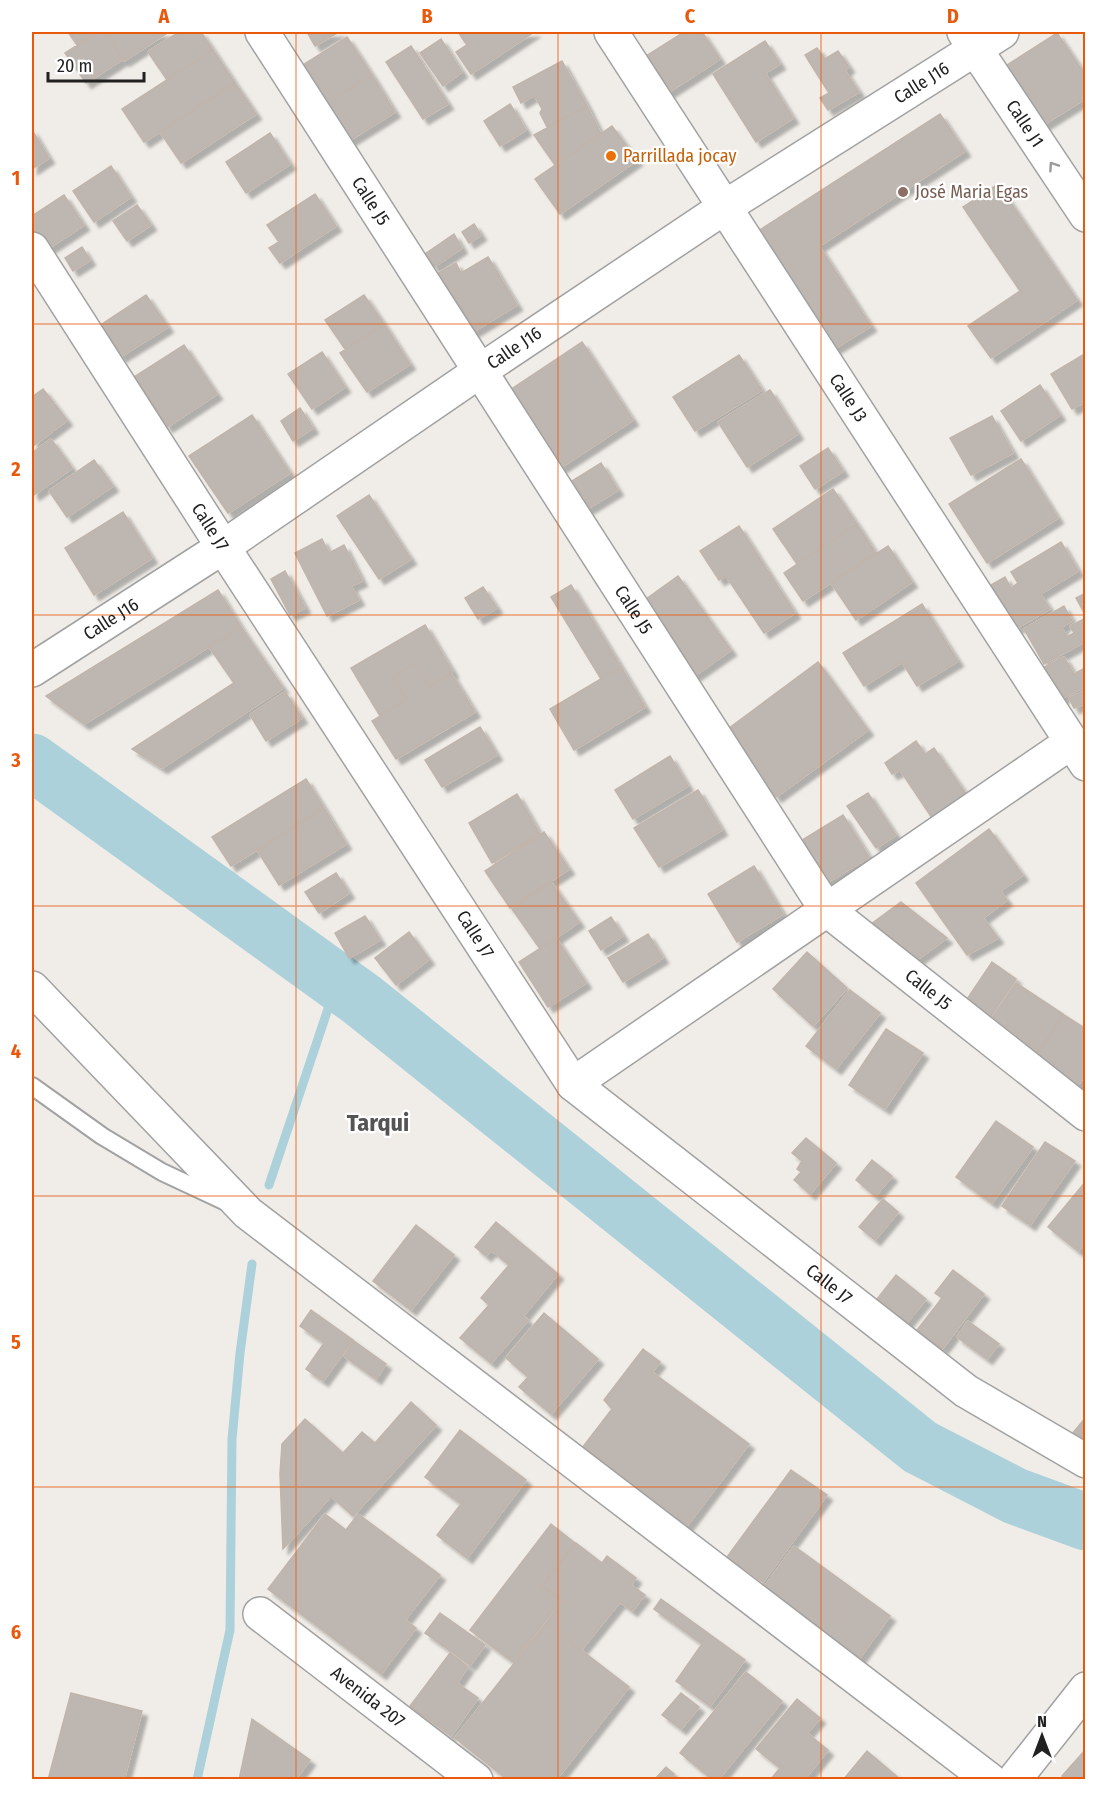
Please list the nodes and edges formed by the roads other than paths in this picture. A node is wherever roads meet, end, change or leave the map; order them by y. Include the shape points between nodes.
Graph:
1 (262, 32) edge
2 (611, 32) edge
3 (1002, 32) edge
4 (970, 40) edge
5 (725, 207) junction
6 (1086, 215) edge
7 (32, 249) edge
8 (480, 370) junction
9 (223, 547) junction
10 (32, 670) edge
11 (1078, 754) edge
12 (826, 909) junction
13 (32, 988) edge
14 (573, 1083) junction
15 (32, 1086) edge
16 (1086, 1114) edge
17 (248, 1213) junction
18 (1086, 1461) edge
19 (260, 1614) dead end
20 (1086, 1689) edge
21 (1021, 1771) edge
22 (476, 1779) edge
23 (990, 1779) edge

1 - 8 street, Calle J5
2 - 5 street, Calle J3
3 - 4 street, Calle J16
4 - 5 street, Calle J16
6 -> 4 street, Calle J1
5 - 8 street, Calle J16
5 - 11 street, Calle J3
7 - 9 street, Calle J7
8 - 9 street, Calle J16
8 - 12 street, Calle J5
9 - 10 street, Calle J16
9 - 14 street, Calle J7
11 - 12 street
12 - 14 street
12 - 16 street, Calle J5
13 - 17 street
14 - 18 street, Calle J7 via 966,1391
15 - 17 lane via 102,1136 162,1172
17 - 23 street
19 - 22 street, Avenida 207
20 - 21 street

